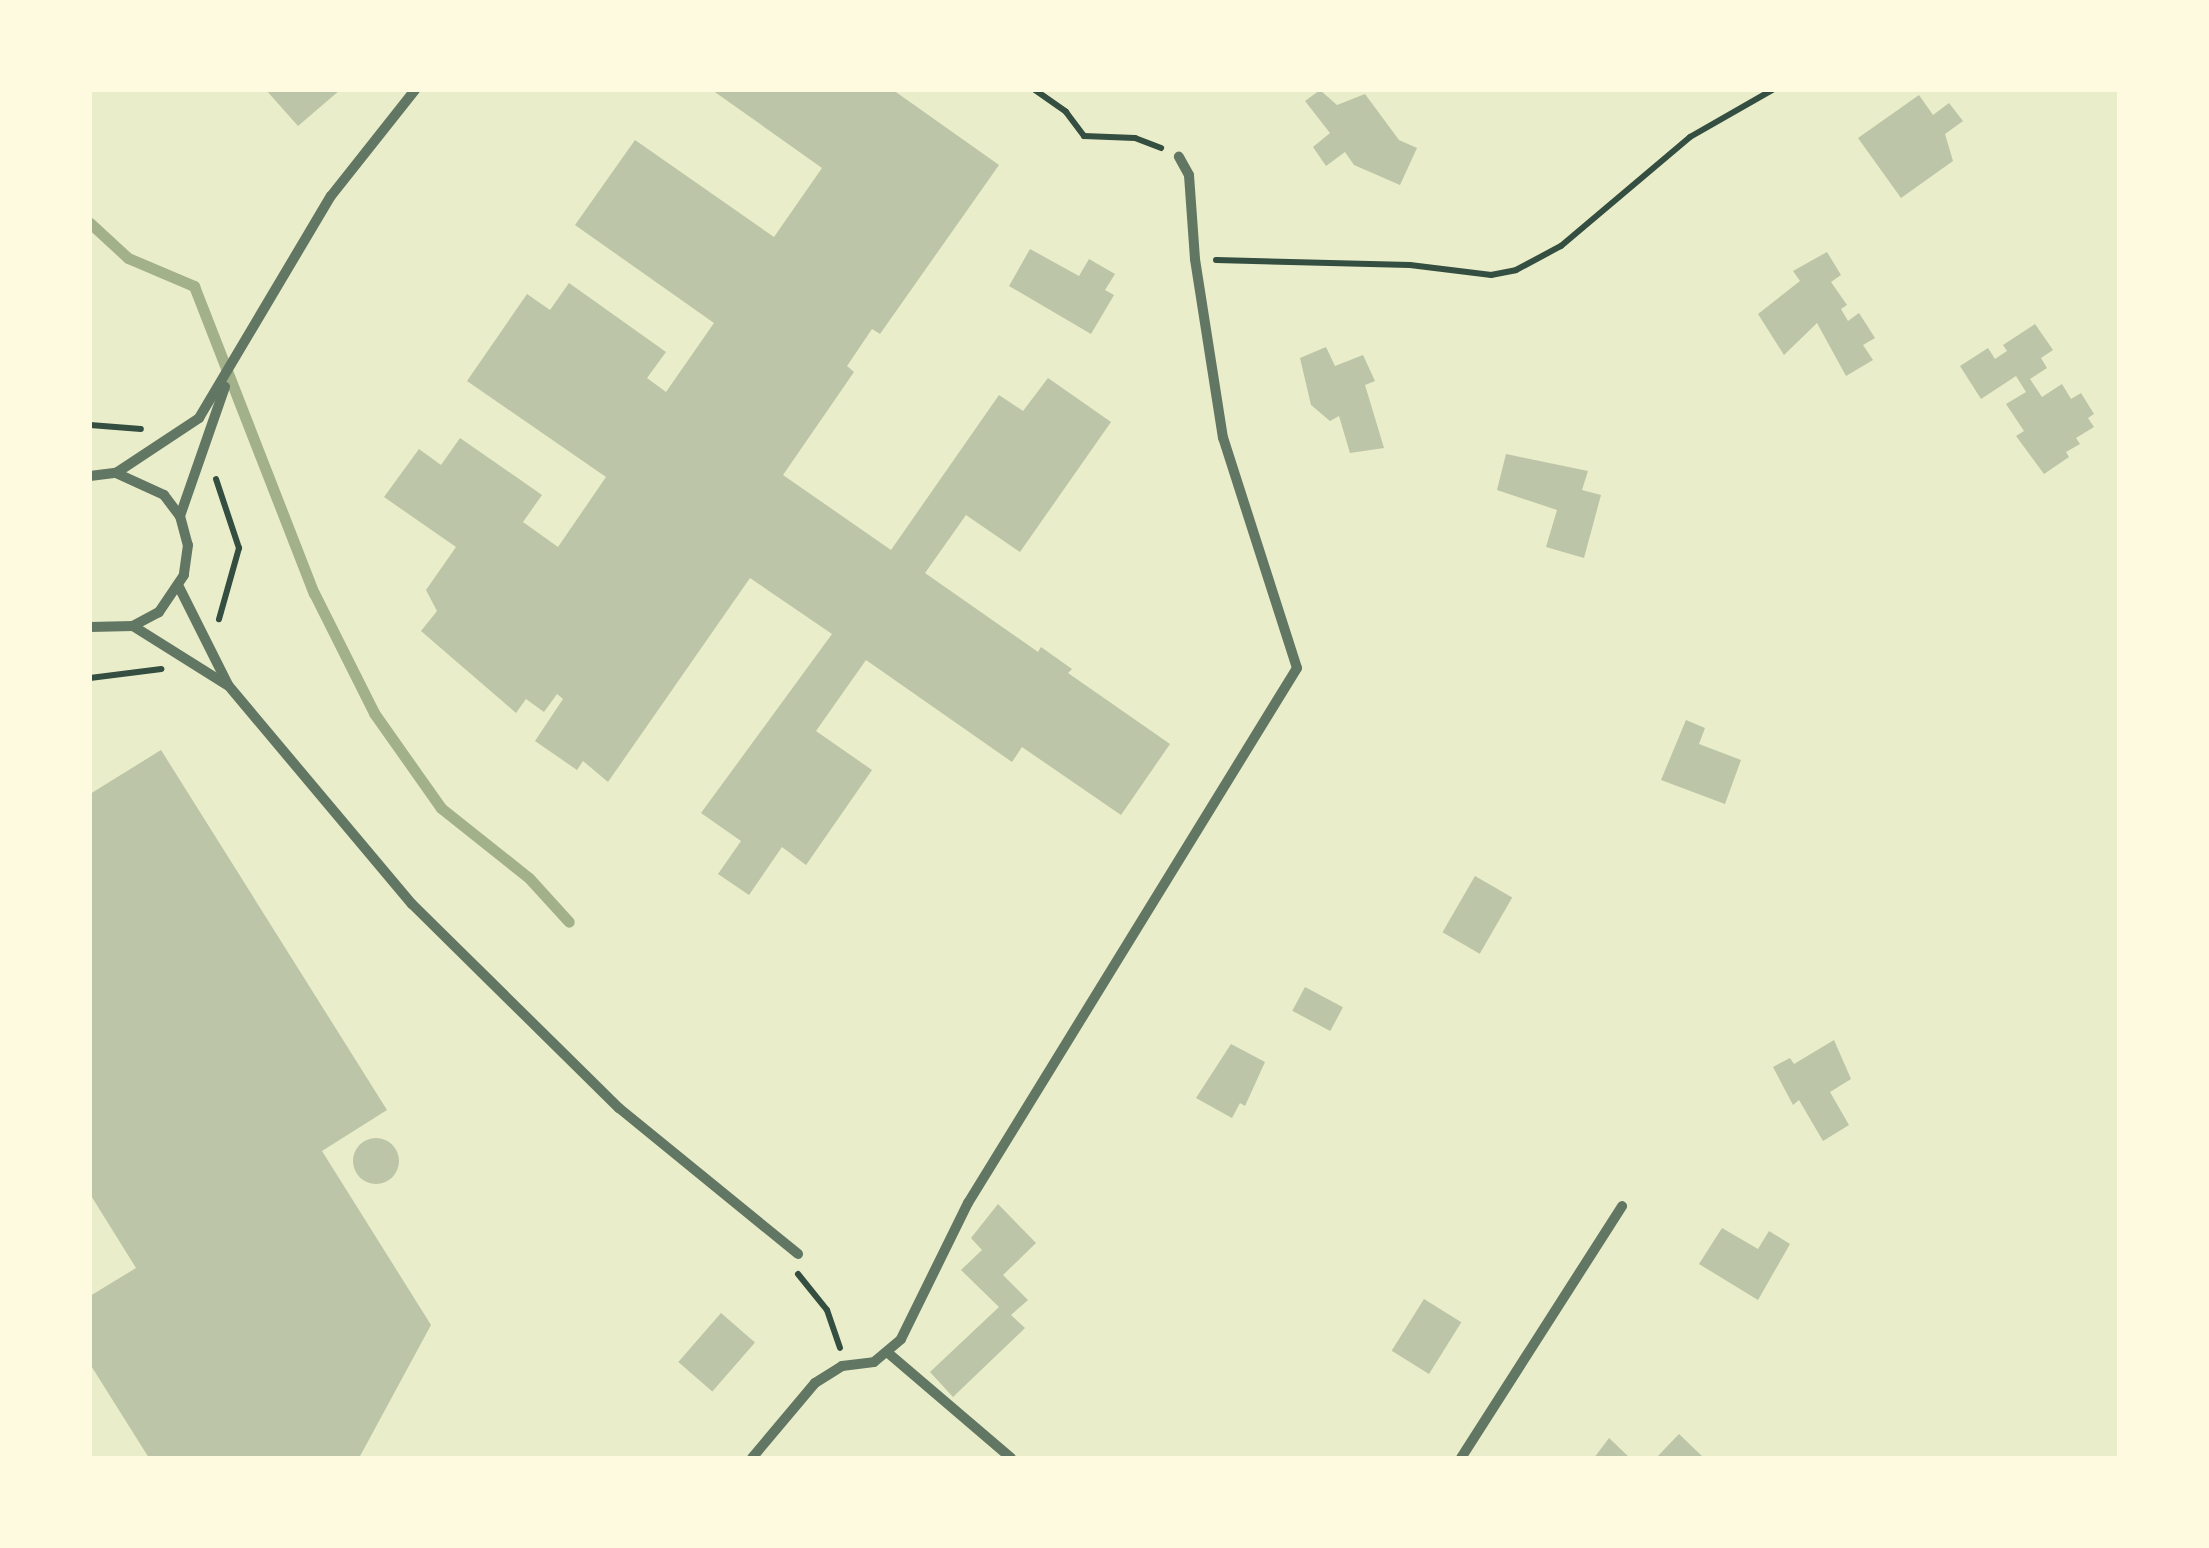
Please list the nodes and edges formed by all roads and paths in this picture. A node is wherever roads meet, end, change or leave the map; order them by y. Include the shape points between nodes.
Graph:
1 (415, 90) edge
2 (1036, 90) edge
3 (1772, 90) edge
4 (1179, 157) joint
5 (1195, 259) junction
6 (230, 372) junction
7 (116, 473) junction
8 (90, 476) edge
9 (180, 516) junction
10 (179, 587) junction
11 (133, 626) junction
12 (90, 627) edge
13 (228, 685) junction
14 (1622, 1206) dead end
15 (798, 1254) joint
16 (887, 1352) junction
17 (842, 1366) junction
18 (752, 1458) edge
19 (1011, 1458) edge
20 (1461, 1458) edge

1 - 6 street via 331,196 268,295
2 - 4 path via 1084,136 1135,138
3 - 5 path via 1690,136 1561,246 1516,270 1491,275 1410,265
4 - 5 street via 1189,174
5 - 16 street via 1223,438 1297,668 968,1203 925,1298
6 - 7 street via 184,433
6 - 9 street
7 - 8 street
7 - 9 street via 164,495
9 - 10 street via 188,545
10 - 11 street via 160,612
10 - 13 street
11 - 12 street
11 - 13 street
13 - 15 street via 412,904 513,1009 619,1108
14 - 20 street
15 - 17 path via 794,1270 839,1333
16 - 17 street via 868,1364
16 - 19 street
17 - 18 street via 801,1396

